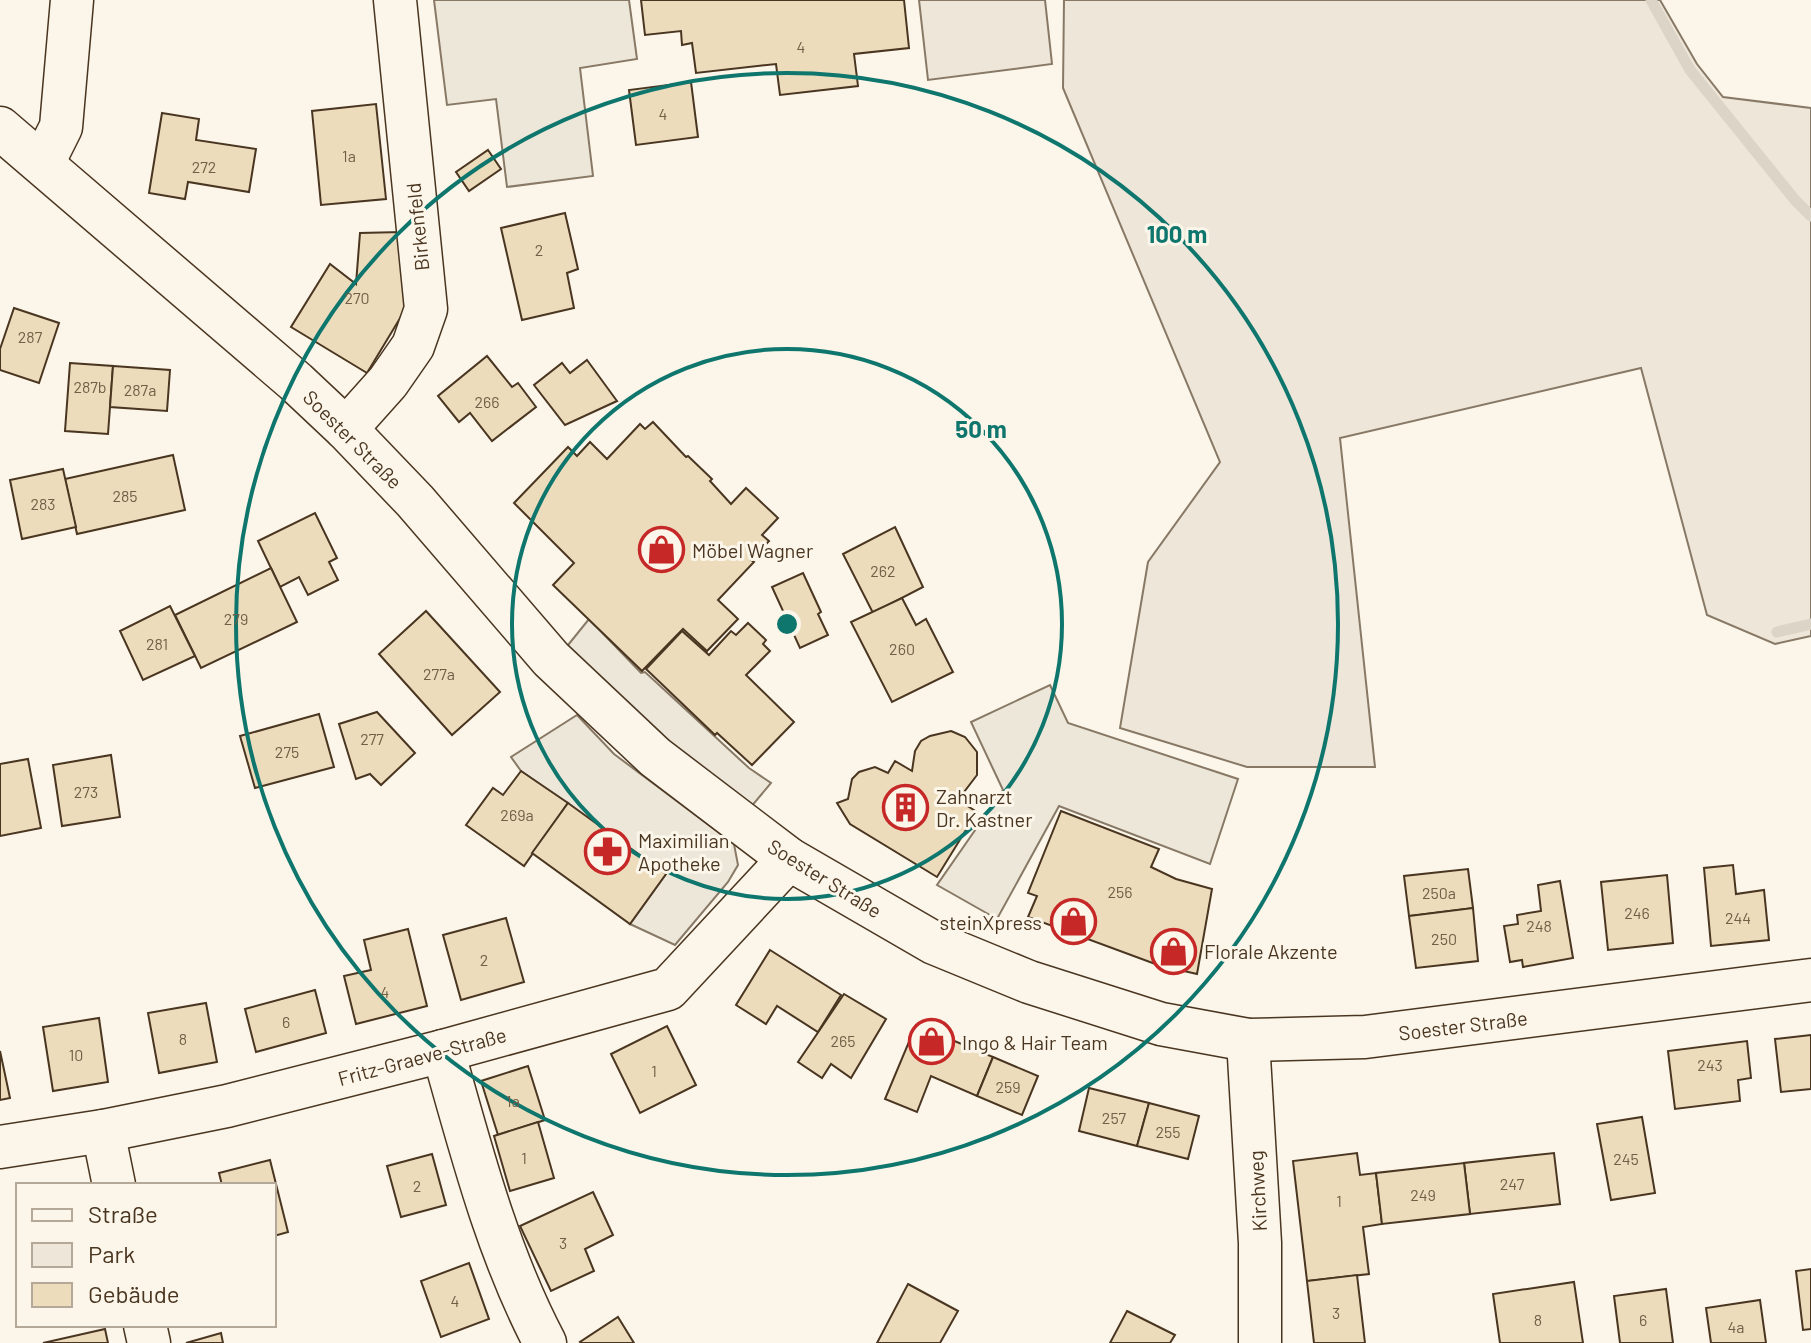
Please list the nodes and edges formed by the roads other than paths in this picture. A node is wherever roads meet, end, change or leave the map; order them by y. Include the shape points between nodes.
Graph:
1 (72, 0) edge
2 (395, 0) edge
3 (0, 128) edge
4 (43, 163) junction
5 (346, 429) junction
6 (789, 859) junction
7 (1811, 980) edge
8 (1248, 1040) junction
9 (443, 1051) junction
10 (103, 1131) junction
11 (0, 1147) edge
12 (114, 1183) edge
13 (545, 1343) edge
14 (1260, 1343) edge

1 - 4 street via 61,127
2 - 5 street, Birkenfeld via 426,309 413,346
3 - 4 street, Soester Straße
4 - 5 street, Soester Straße
5 - 6 street, Soester Straße via 590,698 655,757
6 - 8 street, Soester Straße via 934,943 1029,982 1161,1024
6 - 9 street, Fritz-Graeve-Straße via 668,989
7 - 8 street, Soester Straße via 1365,1037
8 - 14 street, Kirchweg
9 - 10 street, Fritz-Graeve-Straße via 227,1106
9 - 13 street via 481,1184
10 - 11 street, Fritz-Graeve-Straße
10 - 12 street

